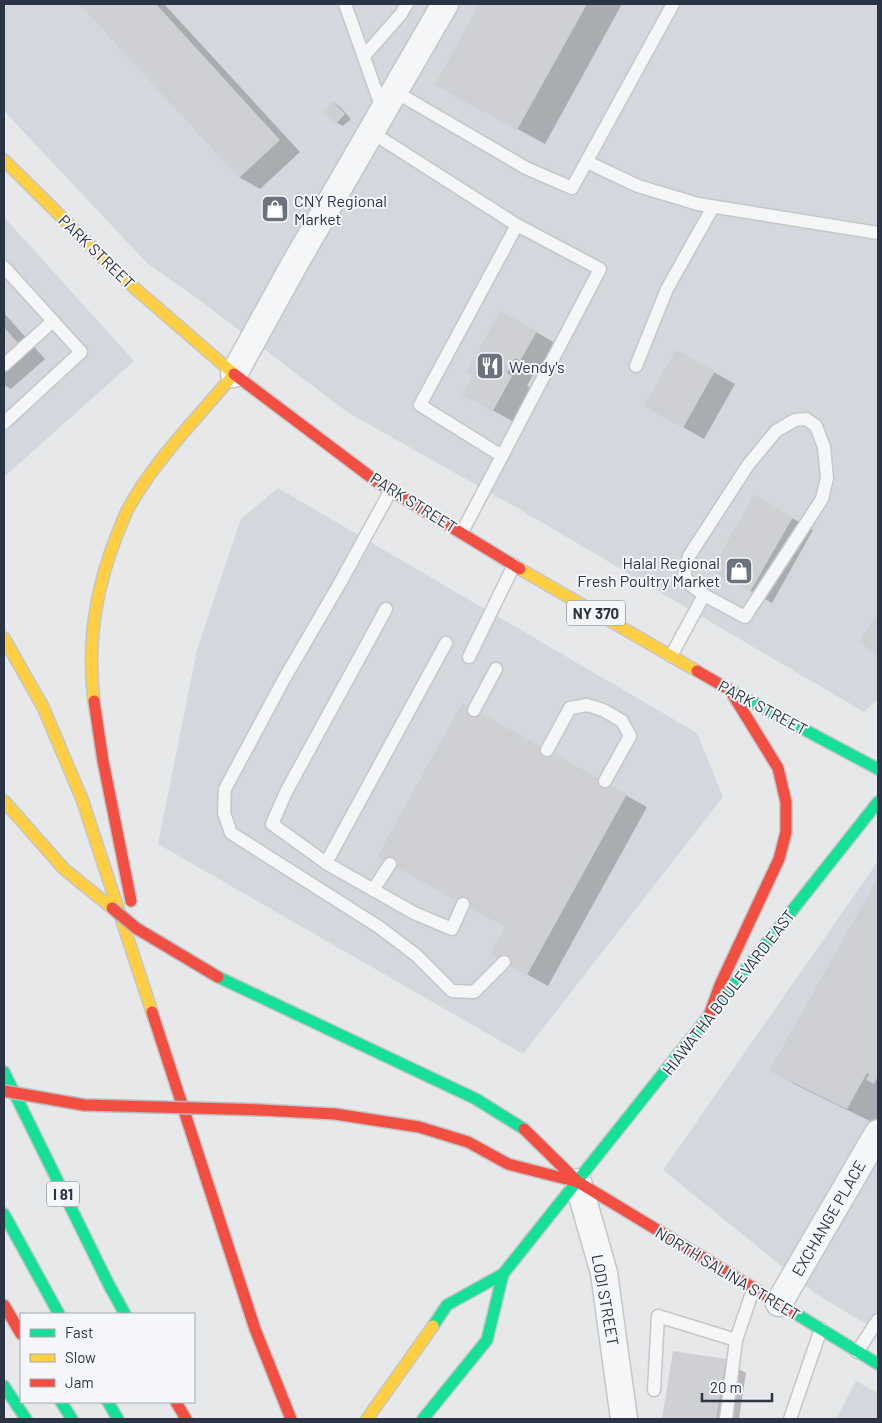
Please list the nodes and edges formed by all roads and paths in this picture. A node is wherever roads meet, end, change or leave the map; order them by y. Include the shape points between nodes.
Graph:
1 (345, 4) edge
2 (407, 4) edge
3 (445, 4) edge
4 (673, 4) edge
5 (364, 56) junction
6 (382, 112) junction
7 (4, 160) edge
8 (586, 162) junction
9 (714, 207) junction
10 (517, 224) junction
11 (878, 233) edge
12 (4, 267) edge
13 (53, 321) junction
14 (4, 365) edge
15 (636, 366) dead end
16 (234, 374) junction
17 (4, 423) edge
18 (502, 456) junction
19 (391, 490) junction
20 (462, 532) junction
21 (514, 565) junction
22 (704, 595) junction
23 (386, 609) dead end
24 (4, 638) edge
25 (446, 643) dead end
26 (671, 656) junction
27 (469, 657) dead end
28 (496, 669) dead end
29 (730, 690) junction
30 (474, 710) dead end
31 (547, 750) dead end
32 (878, 769) edge
33 (605, 781) dead end
34 (4, 801) edge
35 (878, 802) edge
36 (326, 863) junction
37 (390, 864) dead end
38 (373, 890) junction
39 (463, 904) dead end
40 (504, 962) dead end
41 (708, 1016) junction
42 (157, 1028) junction
43 (4, 1072) edge
44 (4, 1091) edge
45 (878, 1133) edge
46 (578, 1182) junction
47 (4, 1205) edge
48 (4, 1214) edge
49 (35, 1271) junction
50 (503, 1274) junction
51 (753, 1290) junction
52 (779, 1303) junction
53 (4, 1304) edge
54 (58, 1313) edge
55 (124, 1313) edge
56 (878, 1320) edge
57 (821, 1329) junction
58 (20, 1332) edge
59 (736, 1340) junction
60 (858, 1352) junction
61 (878, 1364) edge
62 (4, 1386) edge
63 (654, 1390) dead end
64 (62, 1403) edge
65 (109, 1403) edge
66 (177, 1403) edge
67 (26, 1419) edge
68 (72, 1419) edge
69 (118, 1419) edge
70 (186, 1419) edge
71 (291, 1419) edge
72 (367, 1419) edge
73 (424, 1419) edge
74 (624, 1419) edge
75 (726, 1419) edge
76 (790, 1419) edge

1 - 5 lane
2 - 5 lane
3 - 6 street
4 - 8 lane
5 - 6 lane
6 - 8 lane via 572,188
6 - 10 lane
6 - 16 street
7 - 16 main road, PARK STREET / NY 370 via 123,278
8 - 9 lane via 638,186
9 - 11 lane
9 - 15 lane via 668,290
10 - 18 lane via 420,405
10 - 18 lane via 600,269
12 - 13 lane
13 - 14 lane
13 - 17 lane via 81,352
16 - 19 main road, PARK STREET / NY 370
16 - 42 main road via 162,459 128,509 107,556 97,592 92,634 92,685 100,748
18 - 20 lane
19 - 20 main road, PARK STREET / NY 370
19 - 40 lane via 224,789 224,813 231,833 379,927 416,954 452,991 474,992
20 - 21 main road, PARK STREET / NY 370
21 - 26 main road, PARK STREET / NY 370
21 - 27 lane
22 - 22 lane via 684,575 689,556 748,465 776,431 795,420 806,419 816,426 824,447 827,478 822,499 745,617
22 - 26 lane
23 - 36 lane via 286,792 272,824
24 - 42 main road via 42,707 82,800
25 - 36 lane
26 - 29 main road, PARK STREET / NY 370
28 - 30 lane
29 - 32 main road, PARK STREET / NY 370
29 - 41 main road via 778,768 786,802 786,832 779,859
31 - 33 lane via 570,708 587,705 603,710 622,721 630,736
34 - 46 main road, bridge via 64,869 136,928 218,977 476,1099 527,1131
35 - 41 main road, HIAWATHA BOULEVARD EAST
36 - 38 lane
37 - 38 lane
38 - 39 lane via 452,929
41 - 46 main road, HIAWATHA BOULEVARD EAST
42 - 71 main road via 255,1329
43 - 55 main road, I 81
44 - 46 main road, bridge via 84,1105 335,1114 419,1127 468,1142 508,1164
45 - 52 street, EXCHANGE PLACE
46 - 50 main road, HIAWATHA BOULEVARD EAST
46 - 51 main road, NORTH SALINA STREET
46 - 74 street, LODI STREET via 604,1273
47 - 49 main road
48 - 49 main road
49 - 54 main road
50 - 72 main road via 447,1305
50 - 73 main road via 486,1340
51 - 52 main road, NORTH SALINA STREET
51 - 59 lane
52 - 57 main road, NORTH SALINA STREET
53 - 58 main road
56 - 60 lane
57 - 60 main road, NORTH SALINA STREET
57 - 76 lane
59 - 63 lane via 658,1316
59 - 75 lane
60 - 61 main road, NORTH SALINA STREET
62 - 67 main road
64 - 68 main road
65 - 69 main road
66 - 70 main road

